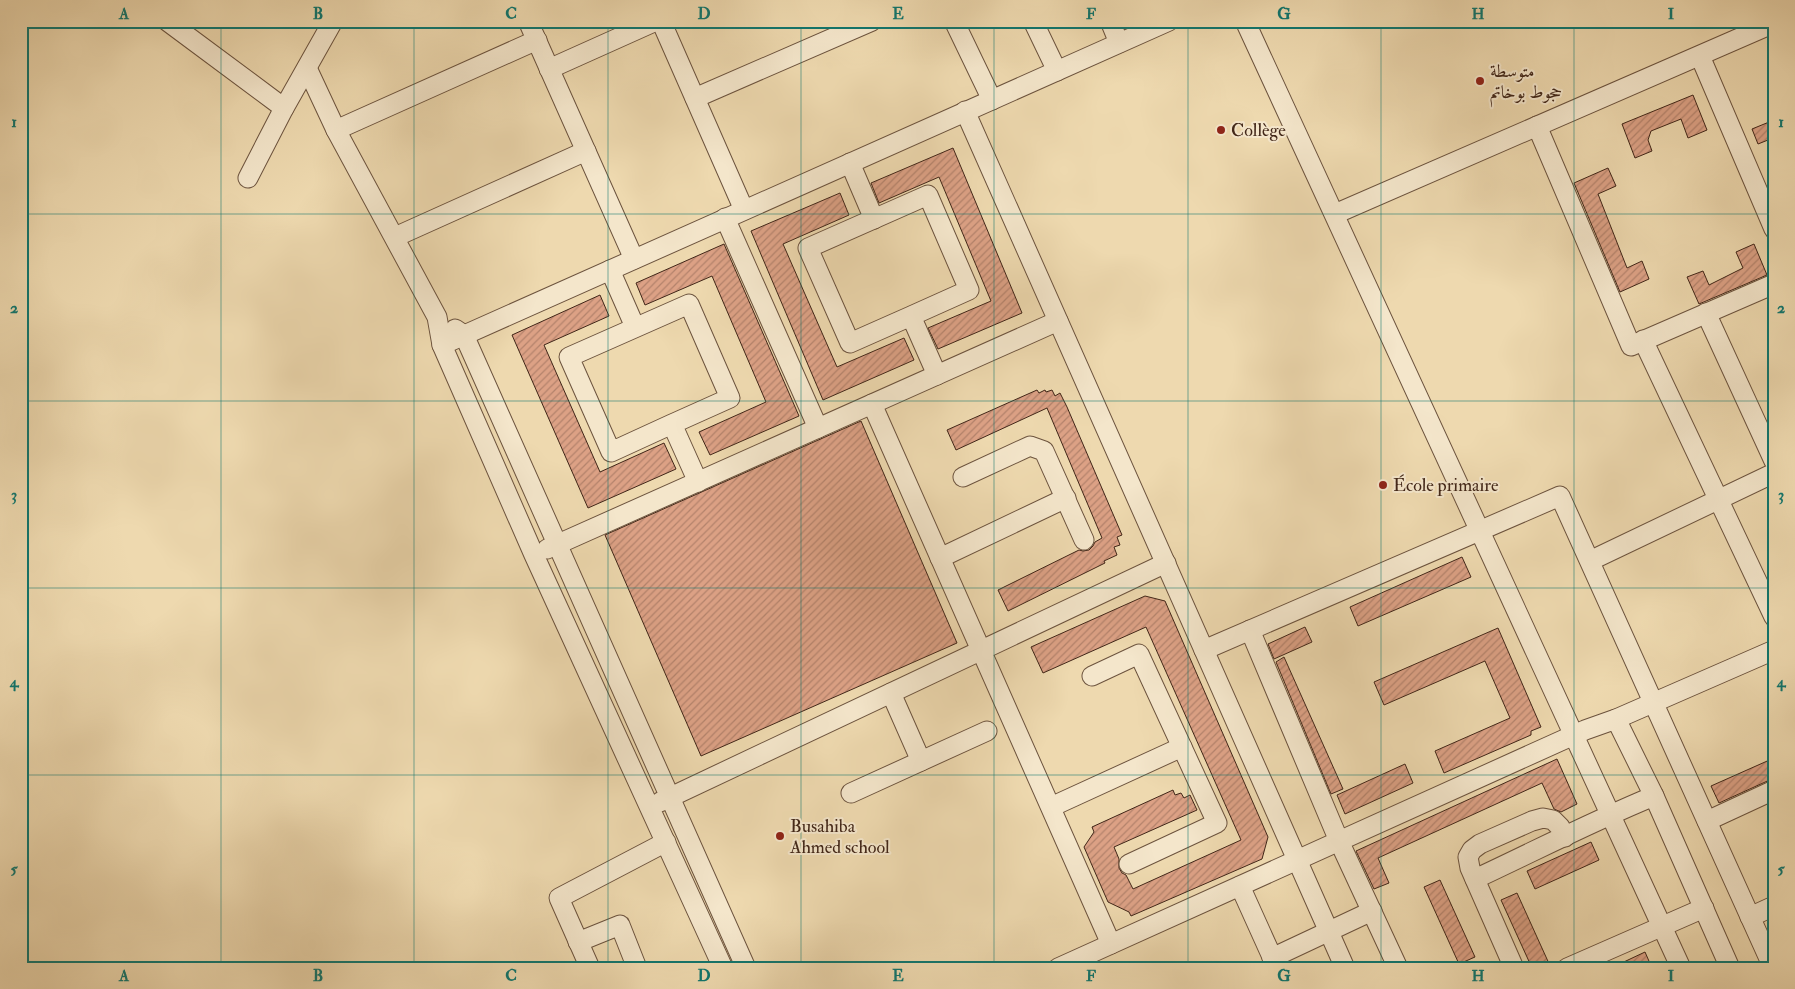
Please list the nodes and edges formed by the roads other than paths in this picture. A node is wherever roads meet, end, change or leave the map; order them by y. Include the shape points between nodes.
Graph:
1 (167, 21) edge
2 (333, 21) edge
3 (528, 21) edge
4 (656, 21) edge
5 (661, 21) edge
6 (872, 21) edge
7 (954, 21) edge
8 (1033, 21) edge
9 (1110, 21) edge
10 (1169, 21) edge
11 (1245, 21) edge
12 (1774, 23) edge
13 (537, 40) junction
14 (1119, 43) junction
15 (1700, 56) junction
16 (307, 68) junction
17 (549, 69) junction
18 (1057, 71) junction
19 (695, 98) junction
20 (992, 100) junction
21 (284, 108) junction
22 (965, 111) junction
23 (1537, 126) junction
24 (336, 130) junction
25 (586, 151) junction
26 (850, 163) junction
27 (248, 178) dead end
28 (744, 210) junction
29 (1335, 214) junction
30 (725, 218) junction
31 (874, 219) junction
32 (1774, 229) edge
33 (394, 237) junction
34 (634, 259) junction
35 (610, 270) junction
36 (1774, 284) edge
37 (1706, 314) junction
38 (911, 316) junction
39 (438, 317) junction
40 (1058, 320) junction
41 (635, 327) junction
42 (464, 335) junction
43 (1644, 340) junction
44 (442, 344) junction
45 (938, 375) junction
46 (872, 404) junction
47 (672, 424) junction
48 (818, 428) junction
49 (1774, 461) edge
50 (1774, 474) edge
51 (963, 477) dead end
52 (698, 482) junction
53 (1066, 498) junction
54 (1718, 500) junction
55 (1480, 531) junction
56 (1084, 540) dead end
57 (558, 544) junction
58 (534, 555) junction
59 (940, 558) junction
60 (1596, 558) dead end
61 (1166, 563) junction
62 (1774, 617) edge
63 (1250, 630) junction
64 (1204, 650) junction
65 (1774, 650) edge
66 (981, 651) junction
67 (1092, 676) dead end
68 (891, 693) junction
69 (1654, 703) junction
70 (1616, 719) junction
71 (987, 731) dead end
72 (1574, 735) junction
73 (1182, 747) junction
74 (922, 761) junction
75 (1774, 790) edge
76 (851, 792) dead end
77 (1654, 796) junction
78 (671, 797) junction
79 (650, 806) junction
80 (1051, 807) junction
81 (1609, 814) junction
82 (1707, 821) junction
83 (1565, 838) junction
84 (1339, 841) junction
85 (666, 842) junction
86 (1297, 859) junction
87 (1129, 864) dead end
88 (1475, 879) junction
89 (1240, 886) junction
90 (1774, 906) edge
91 (1704, 908) junction
92 (1372, 911) junction
93 (1750, 917) junction
94 (1662, 926) junction
95 (1329, 931) junction
96 (578, 942) junction
97 (1111, 944) junction
98 (1275, 963) edge
99 (1768, 964) edge
100 (590, 968) edge
101 (637, 968) edge
102 (723, 968) edge
103 (746, 968) edge
104 (1058, 968) edge
105 (1345, 968) edge
106 (1398, 968) edge
107 (1514, 968) edge
108 (1567, 968) edge
109 (1681, 968) edge
110 (1730, 968) edge

1 - 21 street
2 - 16 street
3 - 13 street
4 - 17 street
5 - 19 street
6 - 19 street
7 - 20 street
8 - 18 street
9 - 14 street
10 - 14 street
11 - 29 street
12 - 15 street
13 - 17 street
13 - 24 street
14 - 18 street
15 - 23 street
15 - 32 street
16 - 21 street
16 - 24 street
17 - 25 street
18 - 20 street
19 - 28 street
20 - 22 street
21 - 27 street
22 - 26 street
22 - 40 street
23 - 29 street
23 - 43 street via 1631,346
24 - 33 street
25 - 33 street
25 - 34 street
26 - 28 street
26 - 31 street
28 - 30 street
29 - 55 street
30 - 34 street
30 - 48 street
31 - 38 street via 928,195 969,290
31 - 38 street via 808,248 850,343
33 - 39 street
34 - 35 street
35 - 41 street
35 - 42 street
36 - 37 street
37 - 43 street
37 - 49 street
38 - 45 street
39 - 42 street
39 - 44 street
40 - 45 street
40 - 61 street
41 - 47 street via 689,304 730,398
41 - 47 street via 569,357 611,452
42 - 44 street
42 - 57 street
43 - 54 street
44 - 58 street
45 - 46 street
46 - 48 street
46 - 59 street
47 - 52 street
48 - 52 street
50 - 54 street
51 - 53 street via 1030,446 1044,452
52 - 57 street
53 - 56 street
53 - 59 street
54 - 60 street
54 - 62 street
55 - 63 street
55 - 69 street via 1560,496
55 - 72 street
57 - 58 street
57 - 78 street
58 - 79 street
59 - 66 street
61 - 64 street
61 - 66 street
63 - 64 street
63 - 84 street
64 - 86 street
65 - 69 street
66 - 68 street
66 - 80 street
67 - 73 street via 1139,654
68 - 74 street
68 - 78 street
69 - 70 street
69 - 82 street
70 - 72 street
70 - 77 street
71 - 74 street
72 - 81 street
72 - 84 street
73 - 80 street
73 - 87 street via 1217,824
74 - 76 street
75 - 82 street
77 - 81 street
77 - 91 street
78 - 79 street
78 - 103 street
79 - 85 street
80 - 97 street
81 - 83 street
81 - 94 street
82 - 93 street
83 - 88 street
83 - 88 street via 1560,826 1543,818 1480,844 1468,857
84 - 86 street
84 - 92 street
85 - 96 street via 559,898
85 - 102 street
86 - 89 street
86 - 95 street
88 - 107 street
89 - 97 street
89 - 98 street
90 - 93 street
91 - 94 street
91 - 110 street
92 - 95 street
92 - 106 street
93 - 99 street
94 - 108 street
94 - 109 street
95 - 98 street
95 - 105 street
96 - 100 street
96 - 101 street via 620,925
97 - 104 street

